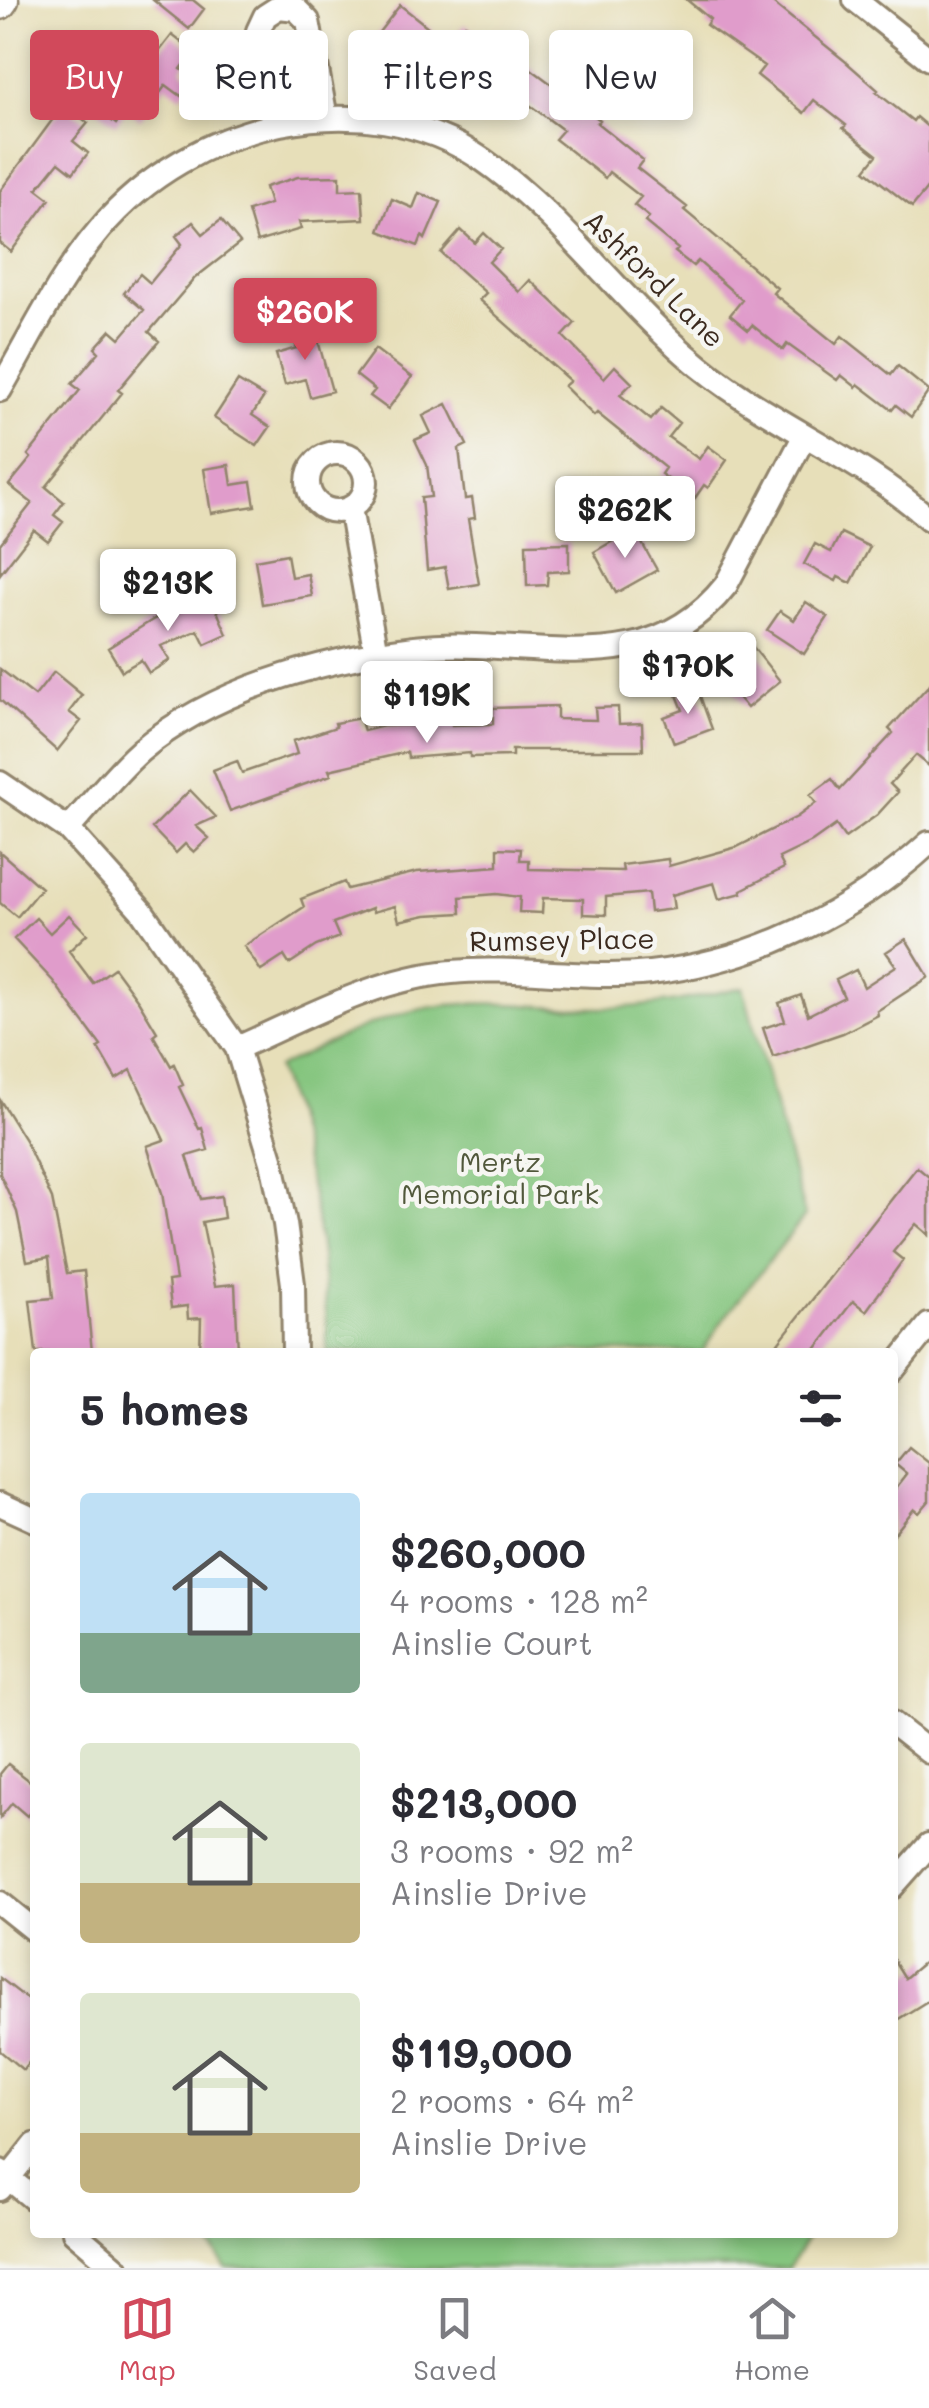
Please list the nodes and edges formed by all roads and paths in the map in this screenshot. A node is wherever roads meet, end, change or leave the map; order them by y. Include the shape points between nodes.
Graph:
1 (855, 0) edge
2 (258, 30) edge
3 (310, 30) edge
4 (929, 59) edge
5 (328, 118) edge
6 (273, 120) edge
7 (311, 120) edge
8 (274, 125) junction
9 (0, 390) edge
10 (804, 436) junction
11 (350, 508) dead end
12 (929, 519) edge
13 (376, 654) junction
14 (0, 783) edge
15 (68, 829) junction
16 (929, 843) edge
17 (237, 1048) junction
18 (929, 1325) edge
19 (294, 1348) edge
20 (898, 1364) edge
21 (0, 1504) edge
22 (30, 1518) edge
23 (898, 1728) edge
24 (929, 1752) edge
25 (929, 1845) edge
26 (898, 1880) edge
27 (0, 1903) edge
28 (30, 1926) edge
29 (30, 2150) edge
30 (3, 2180) edge
31 (30, 2197) edge
32 (81, 2238) edge
33 (116, 2268) edge

1 - 4 street
2 - 3 street via 279,8 296,9
5 - 10 street, Ashford Lane via 402,126 479,158 512,181 682,352
6 - 8 street
7 - 8 street, Ashford Lane
8 - 9 street, Ashford Lane via 174,165 118,210 68,273
10 - 12 street, Ashford Lane
10 - 13 street via 726,585 671,633 622,650 419,648
11 - 13 street
13 - 15 street via 257,686 195,713 138,753
14 - 15 street
15 - 17 street via 170,948
16 - 17 street, Rumsey Place via 822,920 726,958 650,973 451,972 344,1000
17 - 19 street via 285,1224
18 - 20 street
21 - 22 street
23 - 24 street
25 - 26 street
27 - 28 street
29 - 30 street
30 - 31 street
32 - 33 street

